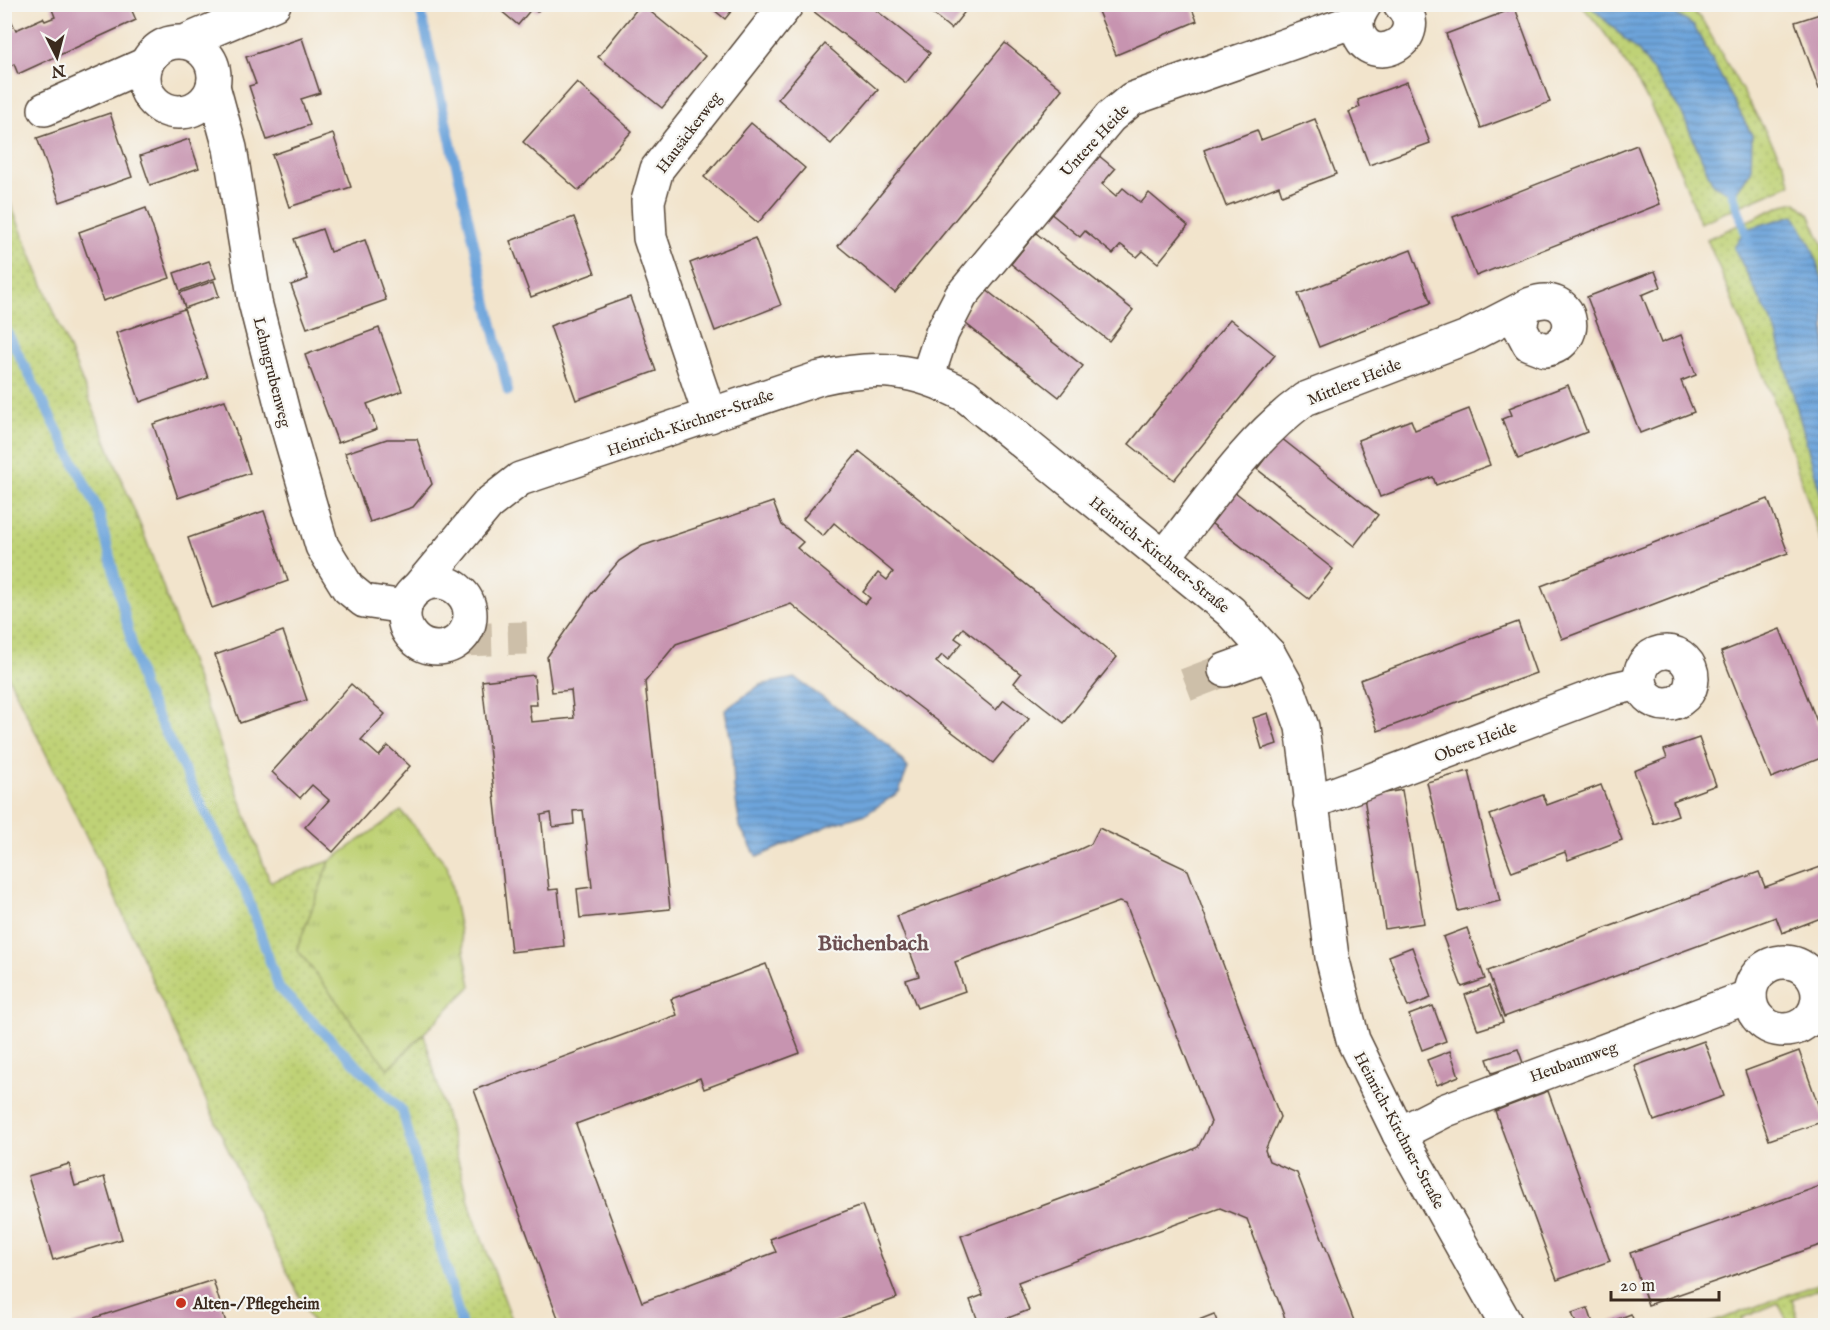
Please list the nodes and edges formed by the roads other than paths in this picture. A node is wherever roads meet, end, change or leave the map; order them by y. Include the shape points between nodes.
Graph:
1 (274, 4) edge
2 (787, 4) edge
3 (1400, 4) edge
4 (1361, 12) edge
5 (184, 42) junction
6 (146, 64) junction
7 (213, 86) junction
8 (45, 109) dead end
9 (1531, 304) dead end
10 (927, 378) junction
11 (710, 416) junction
12 (1164, 557) junction
13 (411, 598) joint
14 (1269, 654) junction
15 (1225, 670) tunnel mouth
16 (1640, 683) dead end
17 (1310, 803) junction
18 (1750, 996) dead end
19 (1399, 1134) junction
20 (1507, 1326) edge

1 - 5 street
2 - 11 street, Hausäckerweg via 657,169 648,201 650,238
3 - 4 street, Untere Heide via 1407,14 1409,30 1399,45 1391,49 1374,49 1360,37
4 - 10 street, Untere Heide via 1132,99 1094,135 961,296 942,333
5 - 6 street via 161,46
5 - 7 street, Lehmgrubenweg via 208,58
6 - 7 street via 143,75 149,97 167,111 178,113 201,106
6 - 8 street
7 - 13 street, Lehmgrubenweg via 230,148 255,302 322,546 348,588 364,601
9 - 12 street, Mittlere Heide via 1467,337 1305,399 1283,415 1243,457
10 - 11 street, Heinrich-Kirchner-Straße via 894,370 849,371
10 - 12 street, Heinrich-Kirchner-Straße via 965,396
11 - 13 street, Heinrich-Kirchner-Straße via 520,479 488,504
12 - 14 street, Heinrich-Kirchner-Straße via 1231,612
14 - 15 street
14 - 17 street, Heinrich-Kirchner-Straße via 1288,688 1302,727
16 - 17 street, Obere Heide via 1613,689
17 - 19 street, Heinrich-Kirchner-Straße via 1341,999 1361,1062
18 - 19 street, Heubaumweg via 1446,1110
19 - 20 street, Heinrich-Kirchner-Straße

